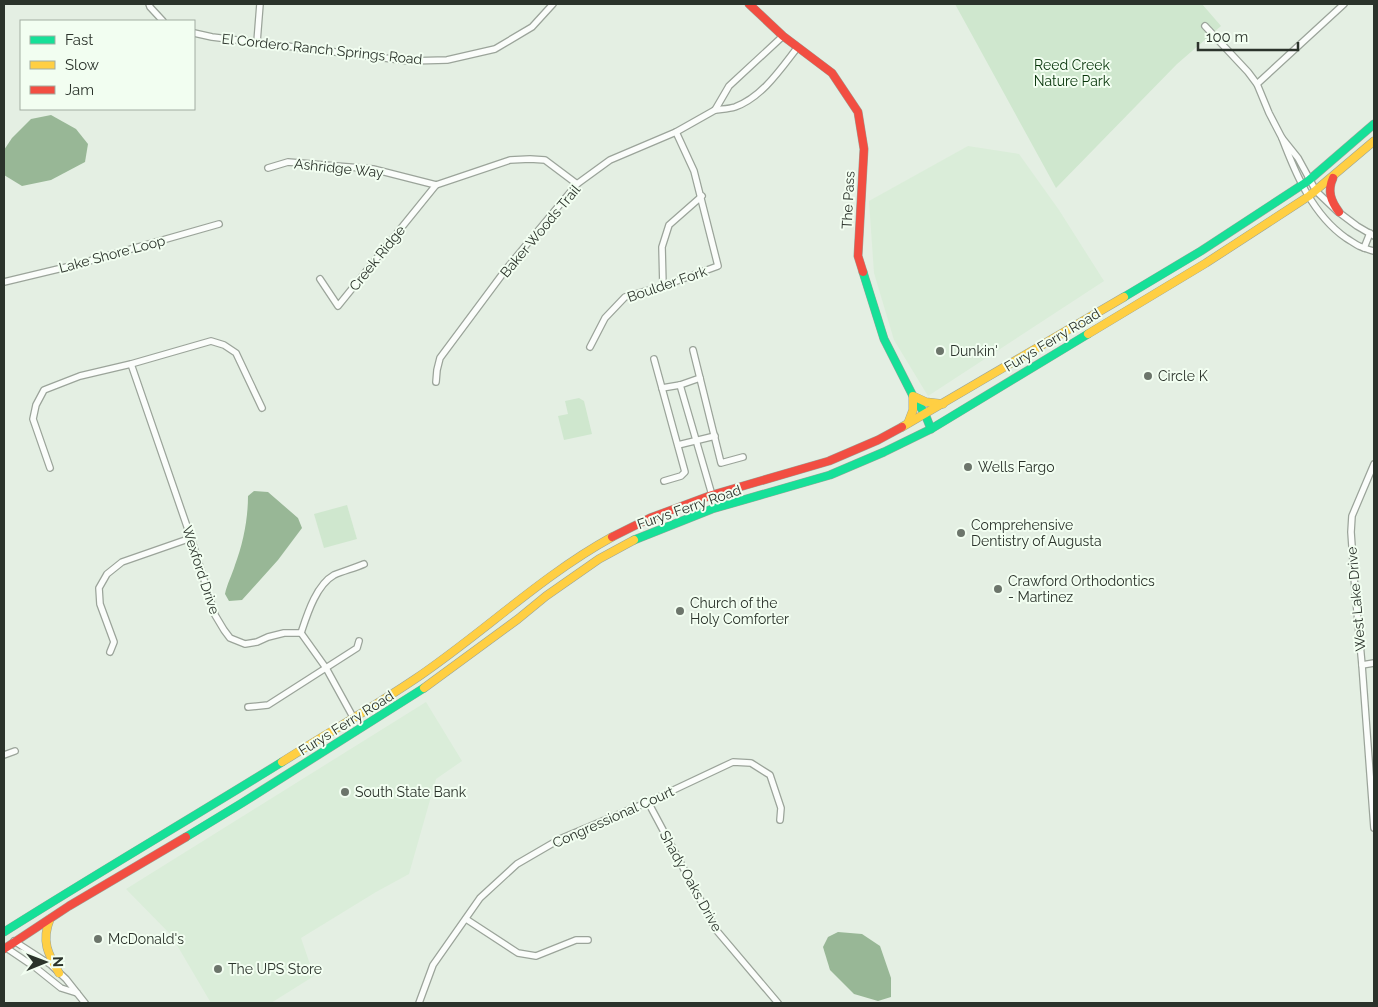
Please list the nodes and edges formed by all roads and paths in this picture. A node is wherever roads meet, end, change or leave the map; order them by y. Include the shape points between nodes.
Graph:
1 (149, 4) edge
2 (260, 4) edge
3 (553, 4) edge
4 (749, 4) edge
5 (1344, 4) edge
6 (162, 20) edge
7 (1205, 26) dead end
8 (195, 33) edge
9 (782, 36) junction
10 (257, 42) junction
11 (797, 48) junction
12 (1257, 84) junction
13 (715, 110) junction
14 (1374, 124) edge
15 (676, 132) junction
16 (1282, 138) junction
17 (1374, 141) edge
18 (268, 168) dead end
19 (1334, 176) junction
20 (1310, 179) junction
21 (577, 184) junction
22 (1303, 184) junction
23 (436, 185) junction
24 (1312, 194) junction
25 (702, 196) junction
26 (1339, 212) junction
27 (220, 224) dead end
28 (1372, 234) edge
29 (1364, 248) junction
30 (1374, 251) edge
31 (320, 279) dead end
32 (4, 282) edge
33 (663, 286) junction
34 (1118, 300) junction
35 (1124, 311) junction
36 (590, 347) dead end
37 (693, 350) dead end
38 (654, 359) dead end
39 (131, 364) junction
40 (700, 378) junction
41 (436, 382) dead end
42 (680, 385) junction
43 (662, 388) junction
44 (913, 396) junction
45 (944, 404) junction
46 (262, 408) dead end
47 (925, 414) junction
48 (908, 424) junction
49 (930, 429) junction
50 (715, 436) junction
51 (696, 441) junction
52 (678, 445) junction
53 (743, 457) dead end
54 (1374, 464) edge
55 (50, 468) dead end
56 (664, 481) dead end
57 (712, 495) junction
58 (191, 538) junction
59 (364, 564) dead end
60 (300, 633) junction
61 (360, 641) dead end
62 (110, 652) dead end
63 (1374, 663) edge
64 (1362, 665) junction
65 (326, 668) junction
66 (248, 707) dead end
67 (353, 717) junction
68 (15, 751) dead end
69 (4, 755) edge
70 (648, 802) junction
71 (780, 820) dead end
72 (1374, 828) edge
73 (51, 918) junction
74 (466, 919) junction
75 (4, 933) edge
76 (14, 940) junction
77 (588, 940) dead end
78 (4, 947) edge
79 (59, 973) junction
80 (77, 992) junction
81 (85, 1003) edge
82 (419, 1003) edge
83 (778, 1003) edge

1 - 6 street
2 - 10 street
3 - 10 street, El Cordero Ranch Springs Road via 532,27 495,48 447,60 409,61
4 - 9 main road, The Pass
5 - 12 street
7 - 12 street
8 - 10 street, El Cordero Ranch Springs Road
9 - 11 main road, The Pass
9 - 13 street, Baker Woods Trail via 730,86
11 - 13 street, Baker Woods Trail via 754,97 737,106
11 - 44 main road, The Pass via 832,73 858,112 864,149 858,256 884,339
12 - 16 street
13 - 15 street, Baker Woods Trail
14 - 20 main road, Furys Ferry Road
15 - 21 street, Baker Woods Trail via 610,160
15 - 25 street, Boulder Fork
16 - 20 street
16 - 22 street
17 - 19 main road, Furys Ferry Road
18 - 23 street, Ashridge Way via 288,162 373,170
19 - 24 main road, Furys Ferry Road
19 - 26 main road via 1329,193
20 - 22 main road, Furys Ferry Road
20 - 24 street
21 - 23 street via 545,160 530,159 510,160
21 - 41 street, Baker Woods Trail via 507,268 440,358
22 - 24 street
22 - 34 main road, Furys Ferry Road
23 - 31 street, Creek Ridge via 338,306
24 - 26 street
24 - 29 street via 1312,202 1328,222
24 - 35 main road, Furys Ferry Road via 1206,263
25 - 33 street via 669,225 662,247
25 - 33 street, Boulder Fork via 718,266
26 - 28 street
27 - 32 street, Lake Shore Loop
28 - 29 street
29 - 30 street
33 - 36 street, Boulder Fork via 625,296 605,318
34 - 35 main road
34 - 45 main road, Furys Ferry Road
35 - 49 main road, Furys Ferry Road
37 - 40 street
38 - 43 street
39 - 46 street via 210,341 224,345 236,353
39 - 55 street via 80,376 44,390 33,419
39 - 58 street, Wexford Drive
40 - 42 street
40 - 50 street
42 - 43 street
42 - 51 street
43 - 52 street
44 - 45 main road via 926,402
44 - 47 main road, The Pass
44 - 48 main road via 914,408
45 - 47 main road, Furys Ferry Road
47 - 48 main road, Furys Ferry Road
47 - 49 main road, The Pass
48 - 57 main road, Furys Ferry Road via 829,461
49 - 73 main road, Furys Ferry Road via 830,475 712,509 641,536 546,596 421,690
50 - 51 street
50 - 53 street via 721,463
51 - 52 street
51 - 57 street
52 - 56 street via 685,472
54 - 64 street, West Lake Drive via 1352,516 1351,532
57 - 67 main road, Furys Ferry Road via 636,524 594,547 415,679
58 - 60 street, Wexford Drive via 216,615 230,638 245,644 284,633
58 - 62 street via 122,562 107,574 99,588 100,604 114,642
59 - 60 street via 333,576 321,587
60 - 65 street
61 - 65 street via 357,648
63 - 64 street
64 - 72 street, West Lake Drive
65 - 66 street via 268,705
65 - 67 street
67 - 75 main road, Furys Ferry Road
68 - 69 street
70 - 71 street, Congressional Court via 734,762 751,763 770,776 781,808
70 - 74 street, Congressional Court via 560,839 517,864 480,898
70 - 83 street, Shady Oaks Drive via 716,930
73 - 76 main road, Furys Ferry Road
73 - 79 main road via 44,938
74 - 77 street via 518,953 536,956 576,940
74 - 82 street, Congressional Court via 433,964
75 - 76 main road
76 - 78 main road, Furys Ferry Road
76 - 79 street
78 - 80 street via 61,988
79 - 80 street
80 - 81 street

